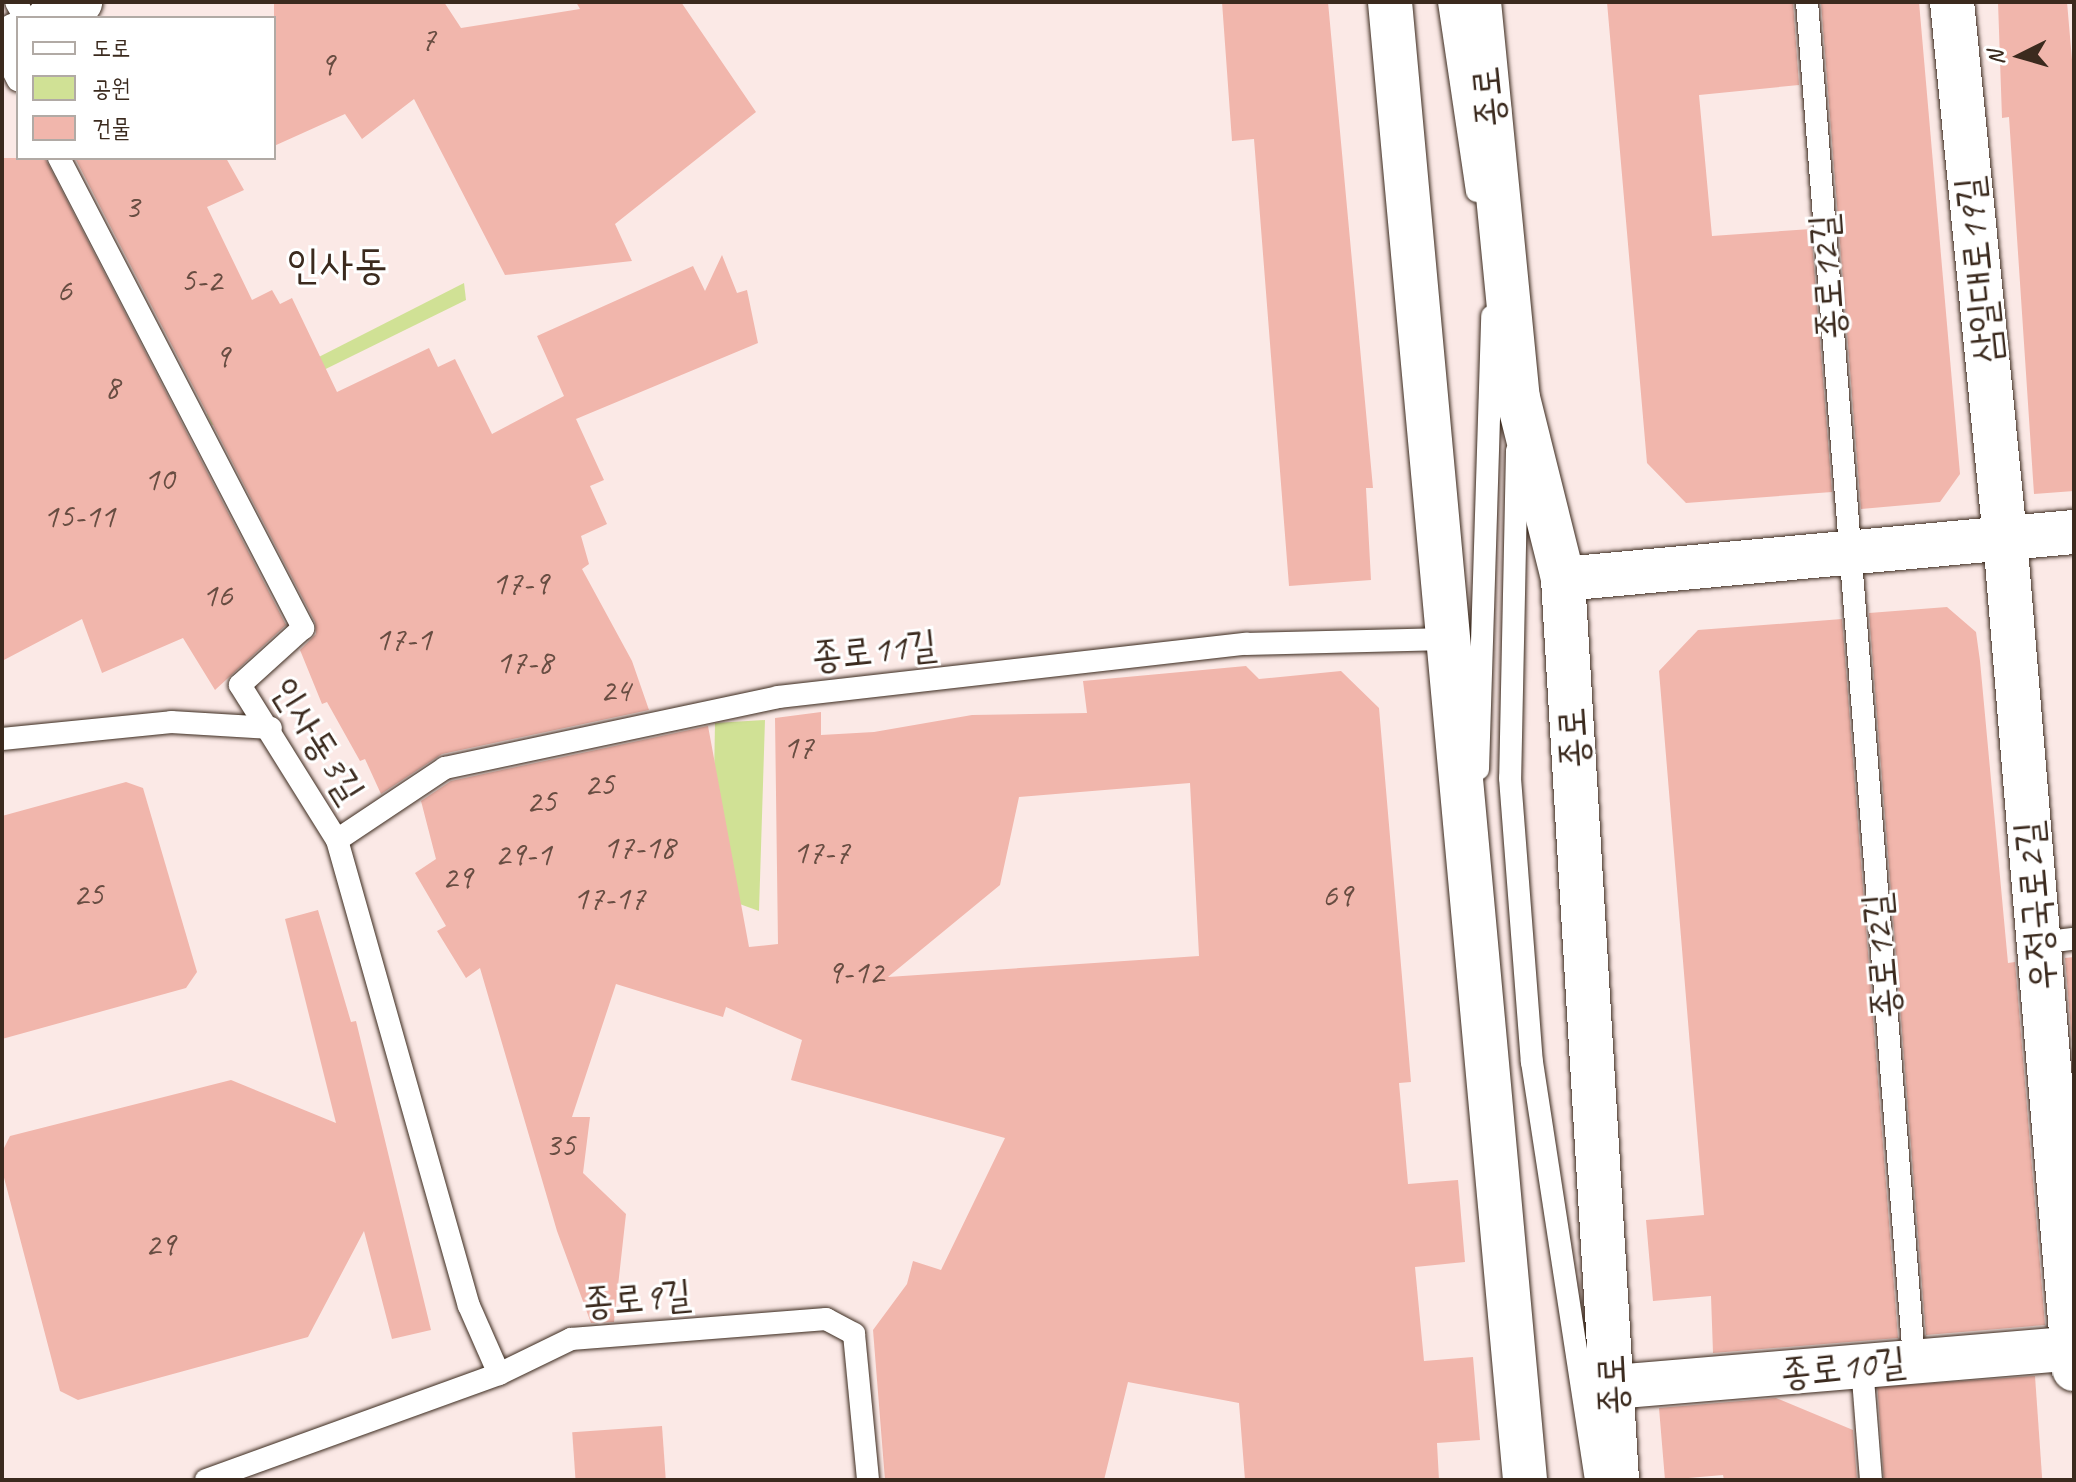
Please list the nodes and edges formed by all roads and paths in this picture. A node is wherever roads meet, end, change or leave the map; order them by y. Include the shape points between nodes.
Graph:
1 (80, 2) edge
2 (1390, 2) edge
3 (1449, 2) edge
4 (1479, 2) edge
5 (1807, 2) edge
6 (1952, 2) edge
7 (53, 16) edge
8 (2, 49) edge
9 (16, 76) edge
10 (60, 160) edge
11 (1518, 398) junction
12 (2074, 532) edge
13 (2005, 538) junction
14 (1848, 553) junction
15 (1563, 579) junction
16 (1447, 639) junction
17 (271, 728) junction
18 (2, 739) edge
19 (337, 840) junction
20 (1471, 884) junction
21 (2056, 941) edge
22 (2073, 1355) edge
23 (1914, 1360) junction
24 (1862, 1366) junction
25 (499, 1374) junction
26 (1613, 1387) junction
27 (206, 1480) edge
28 (868, 1480) edge
29 (1525, 1480) edge
30 (1596, 1480) edge
31 (1617, 1480) edge
32 (1871, 1480) edge

1 - 7 main road
2 - 16 main road
3 - 20 lane via 1492,292 1483,694
4 - 11 main road, 종로
5 - 14 lane, 종로12길
6 - 13 main road, 삼일대로19길
8 - 9 lane
10 - 17 lane, 인사동3길 via 303,628 240,685
11 - 15 main road, 종로
11 - 30 lane via 1510,778 1532,1062
12 - 13 main road
13 - 14 main road
13 - 21 main road, 우정국로2길
14 - 15 main road
14 - 23 lane, 종로12길
15 - 26 main road, 종로
16 - 19 lane, 종로11길 via 1246,644 763,699 445,768
16 - 20 main road
17 - 18 lane via 171,722
17 - 19 lane, 인사동3길
19 - 25 lane, 인사동3길 via 469,1306
20 - 29 main road
21 - 22 main road, 우정국로2길
22 - 23 main road, 종로10길
23 - 24 main road, 종로10길
24 - 26 main road, 종로10길
24 - 32 lane
25 - 27 lane, 종로9길
25 - 28 lane, 종로9길 via 571,1339 826,1319 854,1334
26 - 31 main road, 종로

